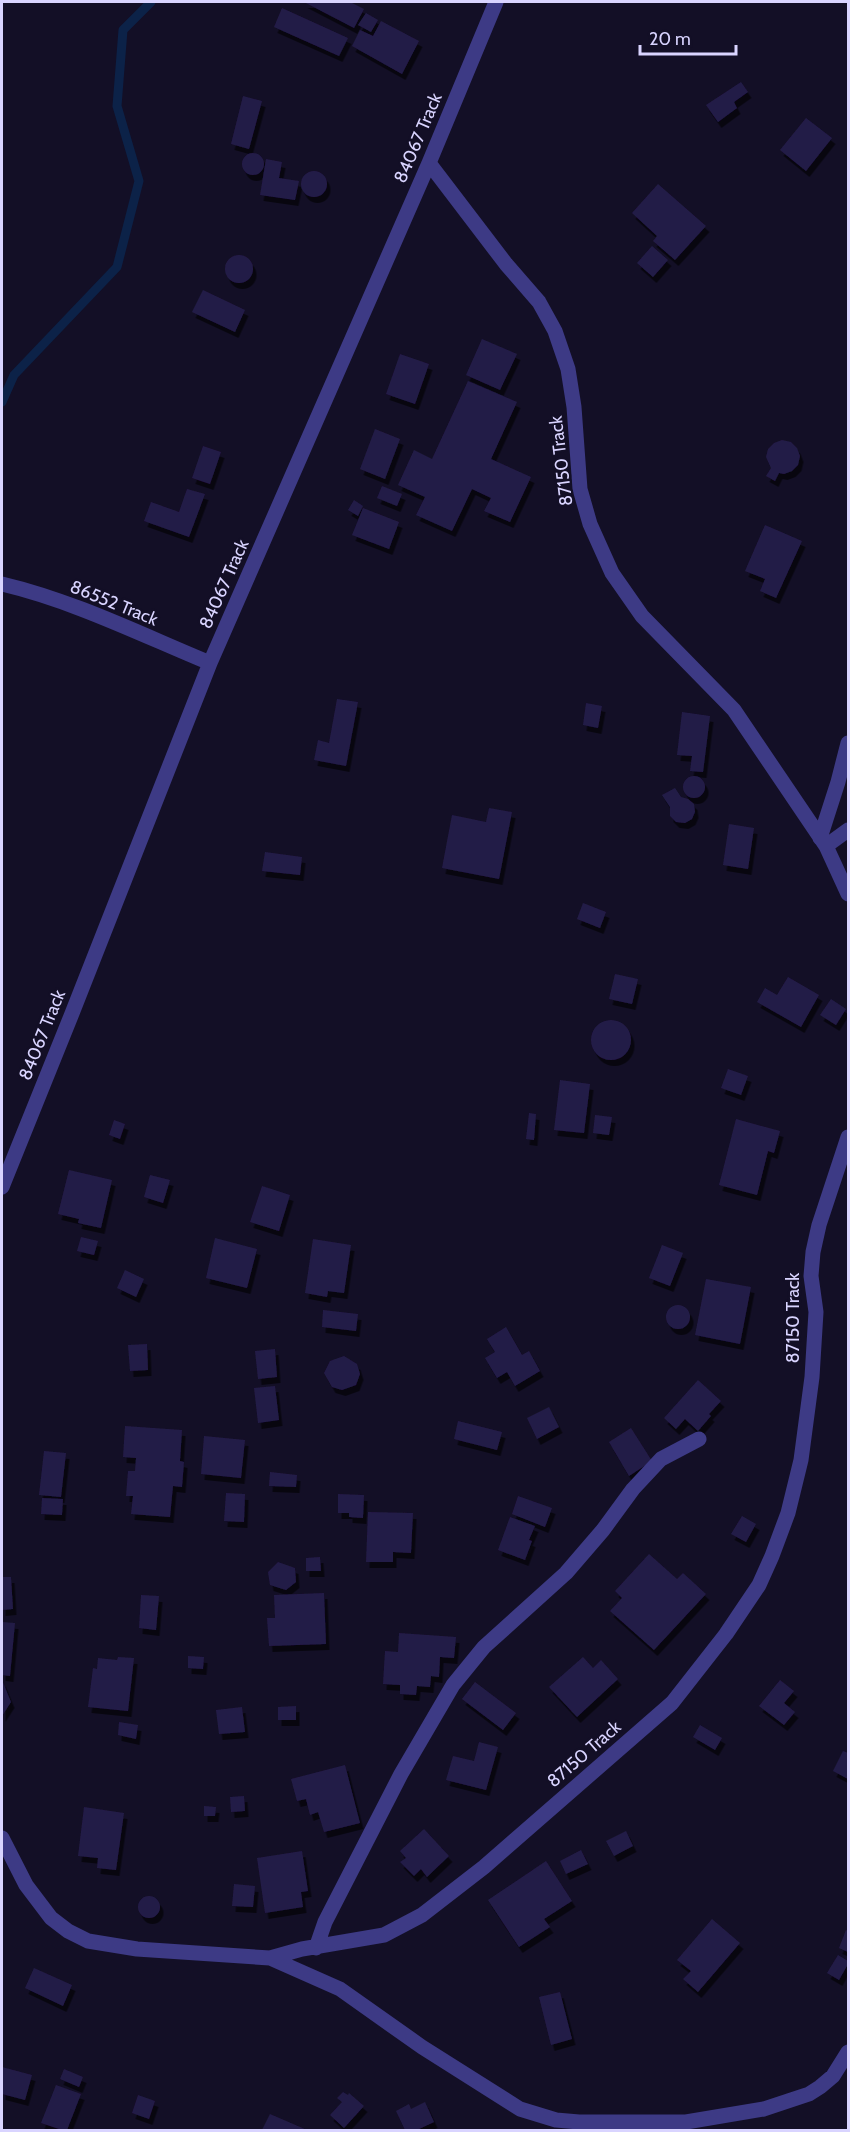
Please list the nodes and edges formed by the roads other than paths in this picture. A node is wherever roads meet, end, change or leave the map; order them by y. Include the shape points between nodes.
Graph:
1 (496, 2) edge
2 (429, 163) junction
3 (2, 584) edge
4 (210, 663) junction
5 (849, 742) edge
6 (849, 830) edge
7 (823, 842) junction
8 (849, 894) edge
9 (849, 1137) edge
10 (2, 1187) edge
11 (699, 1439) dead end
12 (2, 1838) edge
13 (316, 1948) junction
14 (270, 1958) junction
15 (849, 2052) edge
16 (586, 2126) edge

1 - 2 street, 84067 Track
2 - 4 street, 84067 Track
2 - 7 street, 87150 Track via 539,302 555,331 568,369 580,489 590,524 612,573 642,616 734,710
3 - 4 street, 86552 Track via 90,613
4 - 10 street, 84067 Track
5 - 7 street
6 - 7 street
7 - 8 street, 87150 Track
9 - 13 street, 87150 Track via 813,1252 811,1276 816,1312 812,1377 801,1460 788,1513 772,1556 726,1634 672,1703 484,1867 406,1925 384,1935
11 - 13 street via 661,1459 566,1574 484,1647 453,1685 401,1774 325,1922
12 - 14 street, 87150 Track via 26,1885 51,1918 88,1941 136,1949
13 - 14 street, 87150 Track
14 - 16 street via 340,1989 520,2109
15 - 16 street via 820,2087 764,2109 686,2122

